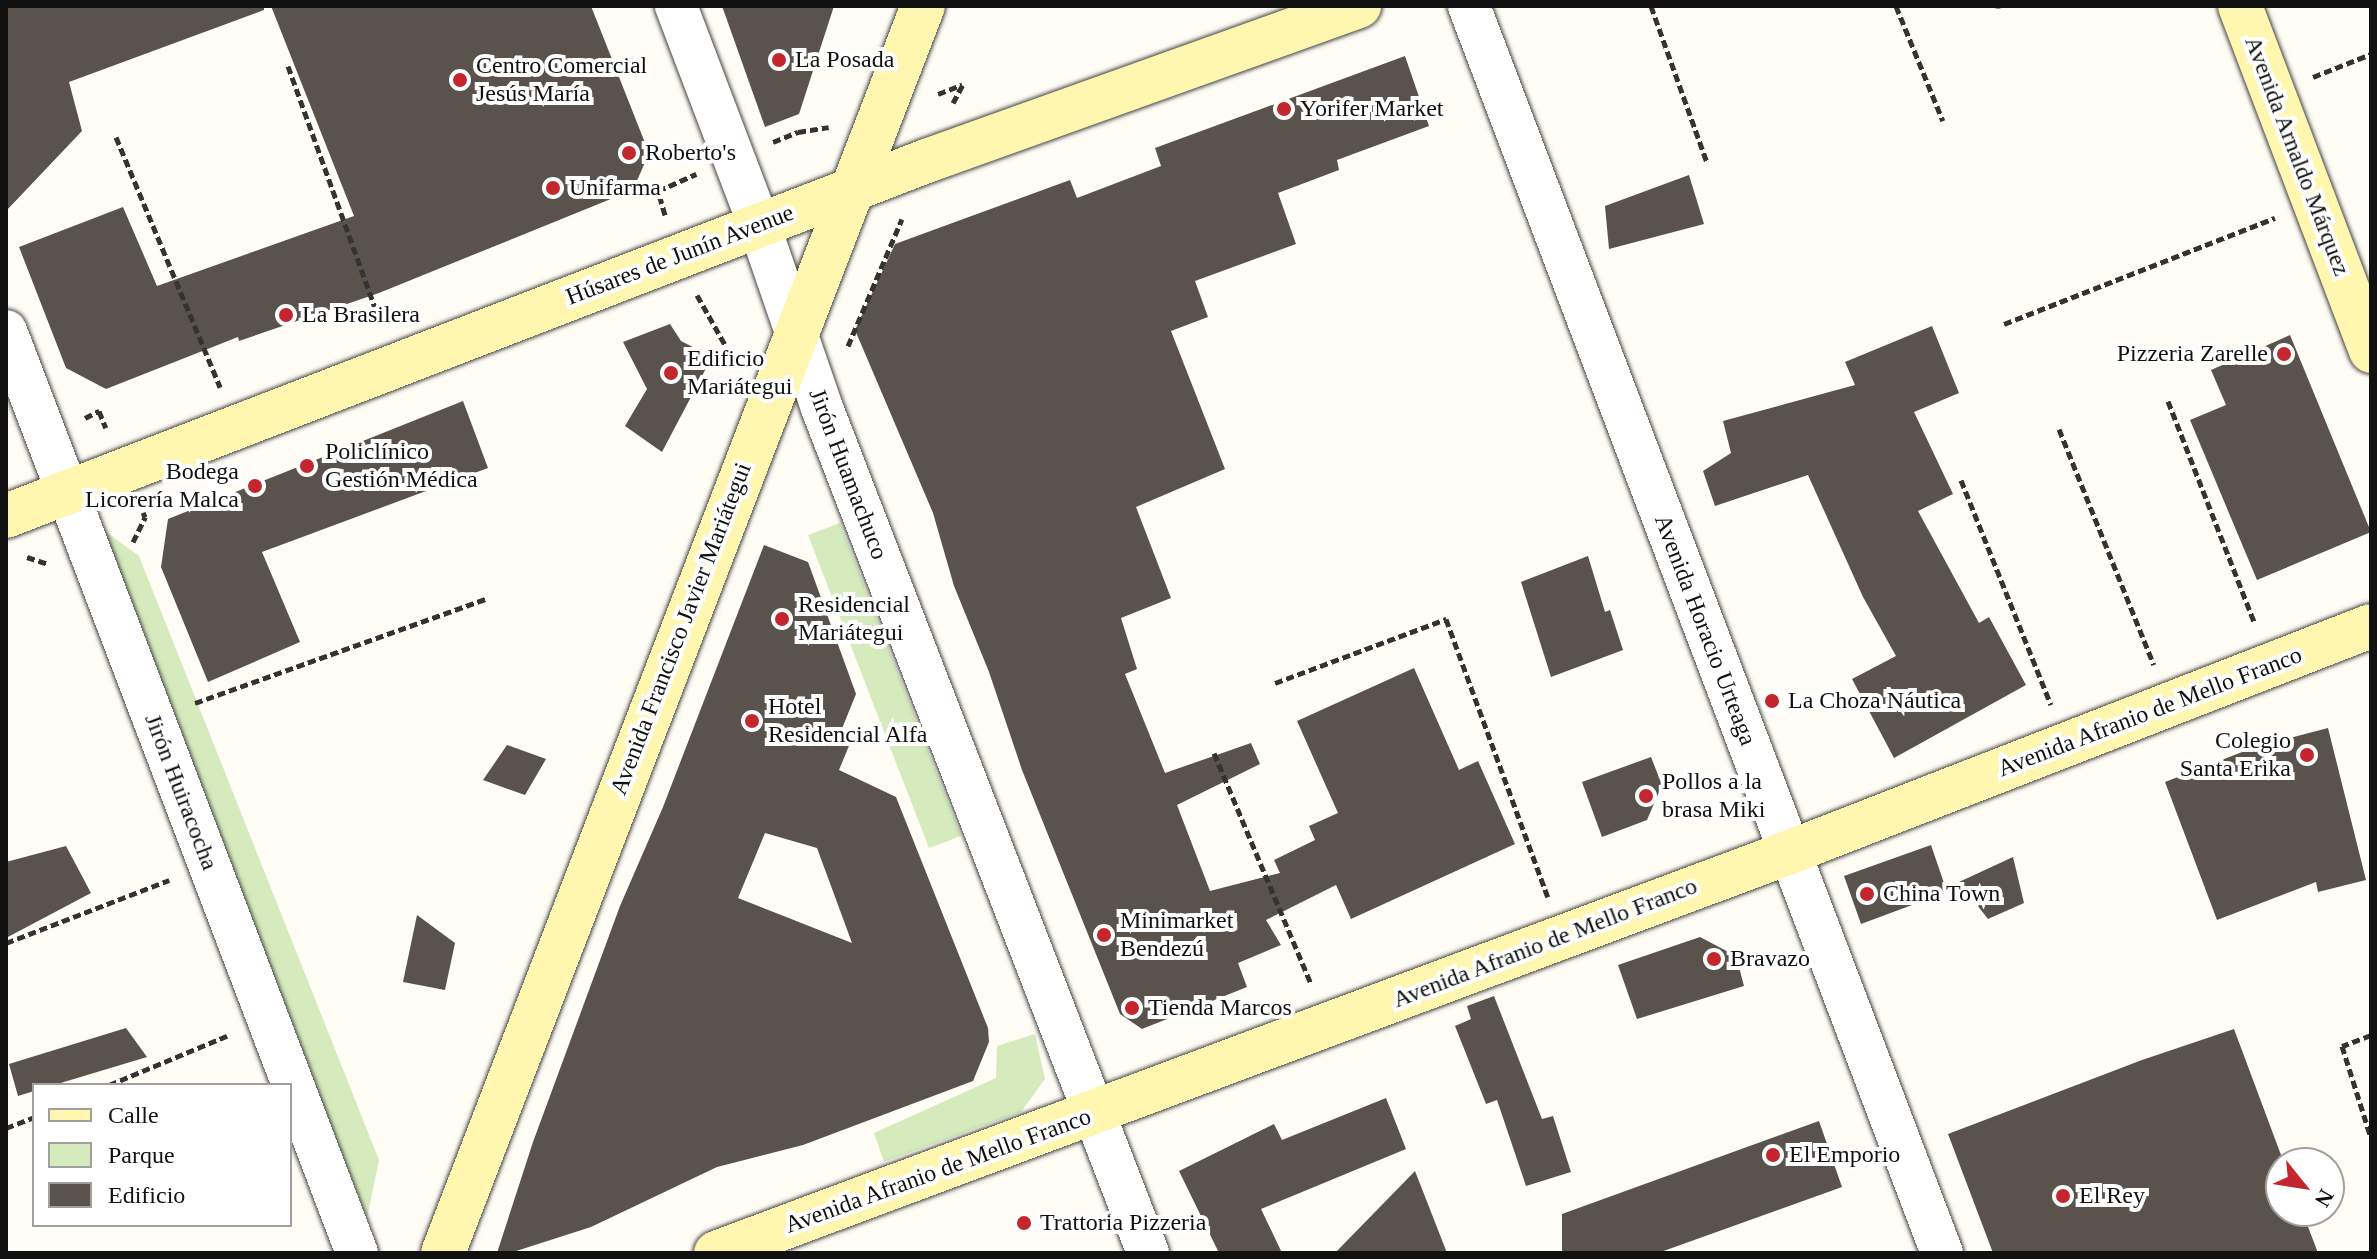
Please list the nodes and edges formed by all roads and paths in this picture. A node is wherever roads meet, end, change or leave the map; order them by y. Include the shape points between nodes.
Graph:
1 (676, 6) edge
2 (923, 6) edge
3 (1359, 6) edge
4 (1469, 6) edge
5 (1651, 6) edge
6 (1896, 6) edge
7 (2240, 6) edge
8 (2371, 54) edge
9 (288, 66) dead end
10 (2273, 94) junction
11 (1943, 121) dead end
12 (837, 126) dead end
13 (116, 137) dead end
14 (769, 143) dead end
15 (1707, 162) dead end
16 (704, 170) dead end
17 (850, 190) junction
18 (658, 191) dead end
19 (2315, 203) junction
20 (903, 217) dead end
21 (759, 225) junction
22 (693, 288) dead end
23 (2004, 324) dead end
24 (6, 331) edge
25 (795, 332) junction
26 (2371, 351) edge
27 (843, 358) dead end
28 (395, 366) junction
29 (741, 373) dead end
30 (2168, 401) dead end
31 (238, 426) junction
32 (2059, 429) dead end
33 (1961, 480) dead end
34 (67, 492) junction
35 (6, 516) edge
36 (488, 598) dead end
37 (2371, 626) edge
38 (2271, 665) junction
39 (1275, 683) dead end
40 (2170, 704) junction
41 (152, 717) junction
42 (2066, 744) junction
43 (1214, 753) dead end
44 (1790, 852) junction
45 (209, 864) junction
46 (1562, 937) junction
47 (6, 943) edge
48 (268, 1019) junction
49 (1328, 1025) junction
50 (2371, 1035) edge
51 (114, 1083) edge
52 (1094, 1113) junction
53 (32, 1118) edge
54 (6, 1128) edge
55 (2371, 1138) edge
56 (357, 1253) edge
57 (443, 1253) edge
58 (716, 1253) edge
59 (1148, 1253) edge
60 (1942, 1253) edge

1 - 21 street, Jirón Huamachuco
2 - 17 street, Avenida Francisco Javier Mariátegui
3 - 17 street, Húsares de Junín Avenue
4 - 44 street, Avenida Horacio Urteaga
5 - 15 path
6 - 11 path
7 - 10 street, Avenida Arnaldo Márquez
8 - 10 path
9 - 28 path
10 - 19 street, Avenida Arnaldo Márquez
12 - 14 path
13 - 31 path
16 - 18 path
17 - 21 street, Húsares de Junín Avenue
17 - 25 street, Avenida Francisco Javier Mariátegui
19 - 23 path
19 - 26 street, Avenida Arnaldo Márquez
20 - 27 path
21 - 25 street, Jirón Huamachuco
21 - 28 street, Húsares de Junín Avenue
22 - 29 path
24 - 34 street, Jirón Huiracocha
25 - 52 street, Jirón Huamachuco
25 - 57 street, Avenida Francisco Javier Mariátegui
28 - 31 street, Húsares de Junín Avenue
30 - 38 path
31 - 34 street, Húsares de Junín Avenue
32 - 40 path
33 - 42 path
34 - 35 street, Húsares de Junín Avenue
34 - 41 street, Jirón Huiracocha
36 - 41 path
37 - 38 street, Avenida Afranio de Mello Franco
38 - 40 street, Avenida Afranio de Mello Franco
39 - 46 path via 1446,619
40 - 42 street, Avenida Afranio de Mello Franco
41 - 45 street, Jirón Huiracocha
42 - 44 street, Avenida Afranio de Mello Franco
43 - 49 path
44 - 46 street, Avenida Afranio de Mello Franco
44 - 60 street, Avenida Horacio Urteaga
45 - 47 path
45 - 48 street, Jirón Huiracocha
46 - 49 street, Avenida Afranio de Mello Franco
48 - 51 path
48 - 56 street, Jirón Huiracocha
49 - 52 street, Avenida Afranio de Mello Franco
50 - 55 path via 2342,1046
52 - 58 street, Avenida Afranio de Mello Franco
52 - 59 street, Jirón Huamachuco
53 - 54 path

